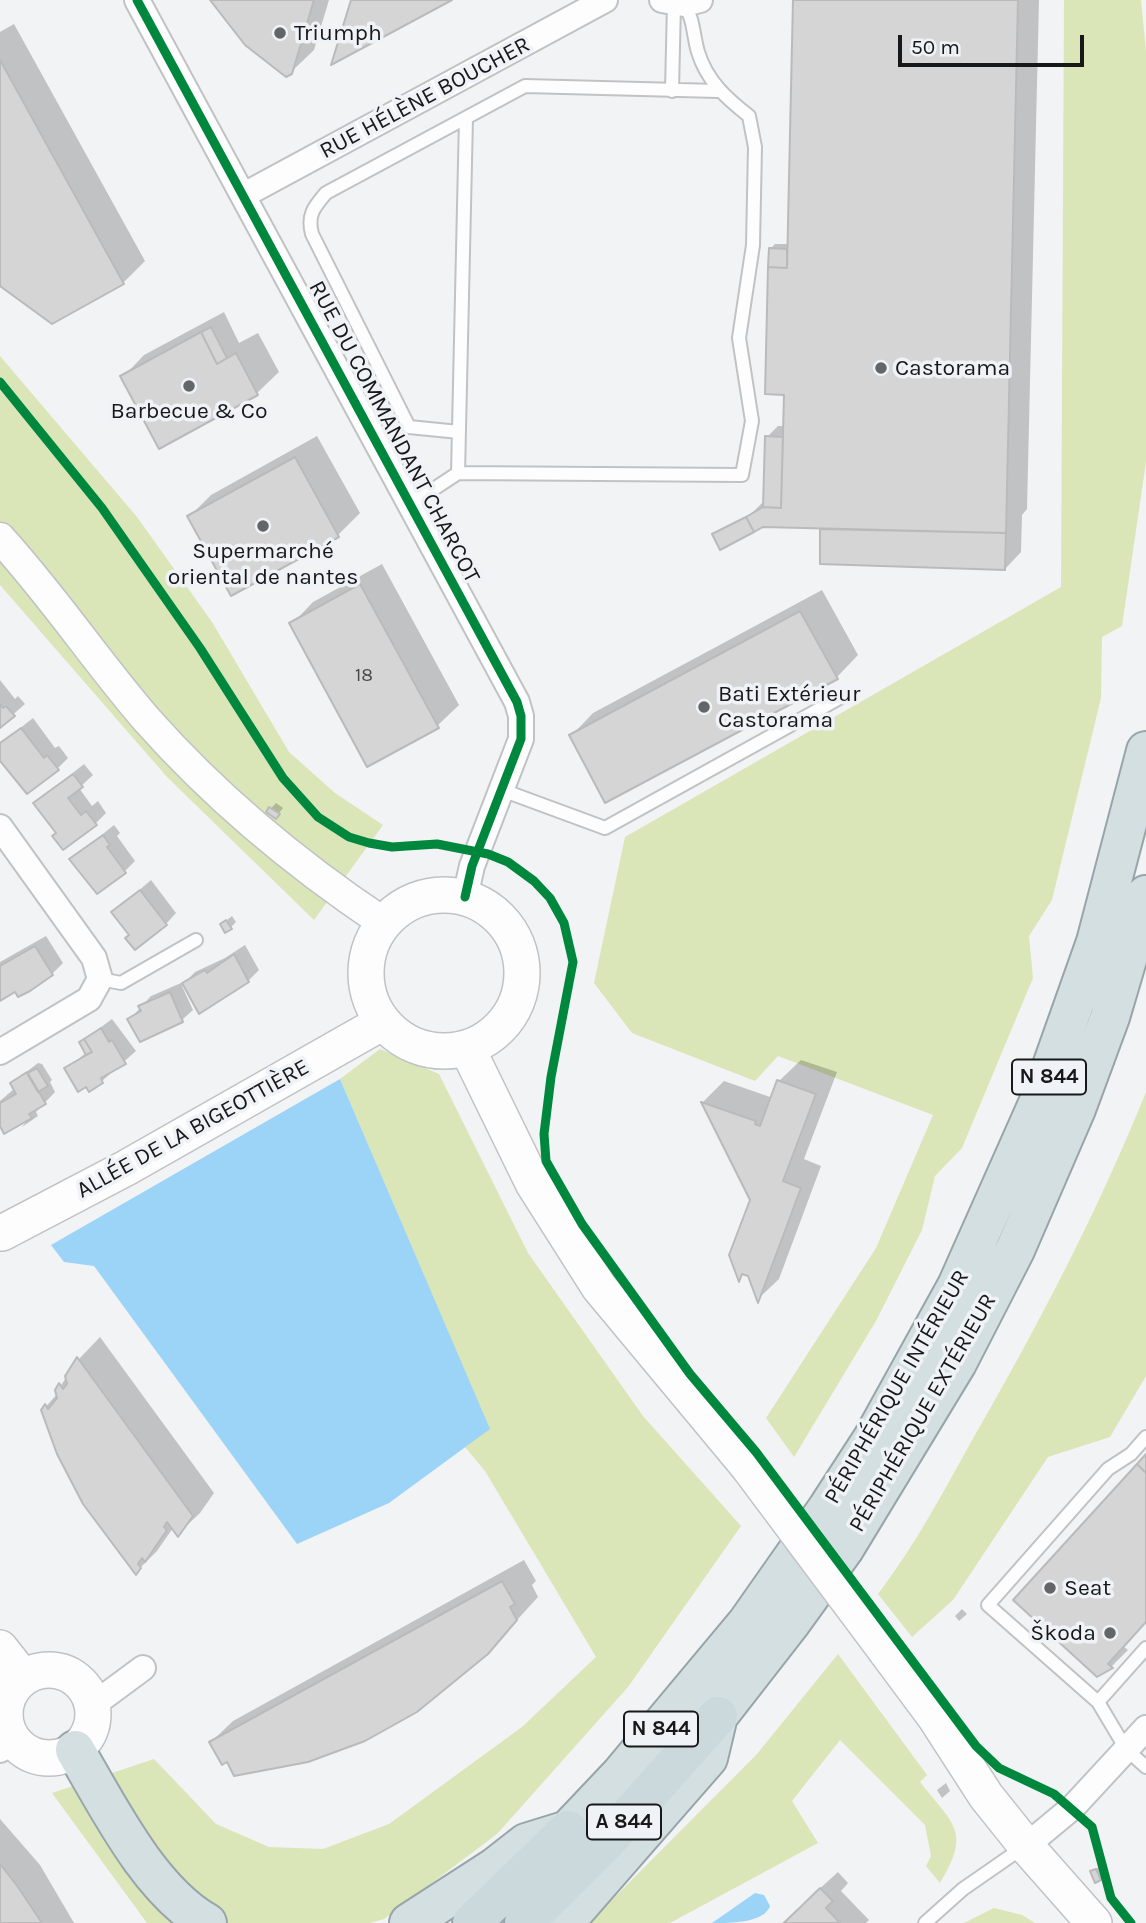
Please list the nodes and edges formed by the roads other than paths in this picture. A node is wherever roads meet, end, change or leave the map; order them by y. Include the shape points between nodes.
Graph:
1 (137, 0) edge
2 (606, 0) edge
3 (680, 2) edge
4 (672, 91) junction
5 (718, 92) junction
6 (466, 118) junction
7 (244, 195) junction
8 (459, 432) junction
9 (458, 473) junction
10 (411, 503) junction
11 (0, 538) edge
12 (843, 696) dead end
13 (1146, 751) edge
14 (502, 790) junction
15 (0, 827) edge
16 (1146, 895) edge
17 (465, 897) junction
18 (384, 923) junction
19 (196, 940) dead end
20 (100, 979) junction
21 (383, 1022) junction
22 (467, 1048) junction
23 (0, 1052) edge
24 (1, 1235) edge
25 (1146, 1437) edge
26 (0, 1648) edge
27 (1146, 1648) edge
28 (144, 1668) dead end
29 (23, 1677) junction
30 (1098, 1702) junction
31 (93, 1705) junction
32 (718, 1716) junction
33 (1146, 1728) edge
34 (7, 1746) edge
35 (1126, 1749) junction
36 (75, 1750) junction
37 (1146, 1768) edge
38 (568, 1830) junction
39 (1026, 1846) junction
40 (206, 1923) edge
41 (409, 1923) edge
42 (472, 1923) edge
43 (524, 1923) edge
44 (564, 1923) edge
45 (925, 1923) edge
46 (1094, 1923) edge

1 - 7 street, RUE DU COMMANDANT CHARCOT
2 - 7 street, RUE HÉLÈNE BOUCHER
3 - 4 lane
3 - 5 lane via 691,13 698,53
4 - 5 lane
4 - 6 lane via 525,86
5 - 9 lane via 749,116 755,147 753,245 739,338 752,421 742,475
6 - 8 lane
6 - 8 lane via 326,193 312,209 309,223 409,427
7 - 10 street, RUE DU COMMANDANT CHARCOT
8 - 9 lane
9 - 10 lane
10 - 14 street, RUE DU COMMANDANT CHARCOT via 522,716 521,739
11 - 18 street via 147,719 224,799 300,865
12 - 14 lane via 605,828
13 - 38 highway, PÉRIPHÉRIQUE INTÉRIEUR / N 844 via 1115,877 1076,1004 1015,1161 933,1331 866,1448 754,1613 655,1736
14 - 17 street, RUE DU COMMANDANT CHARCOT via 472,866
15 - 20 street via 94,958
16 - 32 highway, PÉRIPHÉRIQUE EXTÉRIEUR / N 844 via 1110,1017 1076,1109 979,1321 844,1549
17 - 18 main road via 421,899
17 - 22 main road via 491,910 511,931 522,958 522,986 512,1014 493,1035
18 - 21 main road via 371,946 366,972 370,999
19 - 20 lane via 121,982
20 - 23 street via 89,999
21 - 22 main road via 400,1038 421,1048 444,1052
21 - 24 main road, ALLÉE DE LA BIGEOTTIÈRE
22 - 39 main road, bridge via 533,1184 599,1287 747,1465
25 - 30 lane via 1108,1469 988,1605
26 - 29 main road
27 - 30 lane
28 - 31 street
29 - 31 main road via 44,1670 65,1672 78,1680
29 - 34 main road via 7,1700
30 - 35 lane
31 - 36 main road via 90,1730
32 - 43 highway, PÉRIPHÉRIQUE EXTÉRIEUR / A 844 via 610,1837
32 - 44 highway via 708,1758
33 - 35 street
34 - 36 main road via 50,1758
35 - 37 lane
35 - 39 street via 1073,1807
36 - 40 highway via 129,1843 187,1912
38 - 41 highway via 526,1843
38 - 42 highway, PÉRIPHÉRIQUE INTÉRIEUR / A 844
39 - 45 lane via 963,1889
39 - 46 main road

